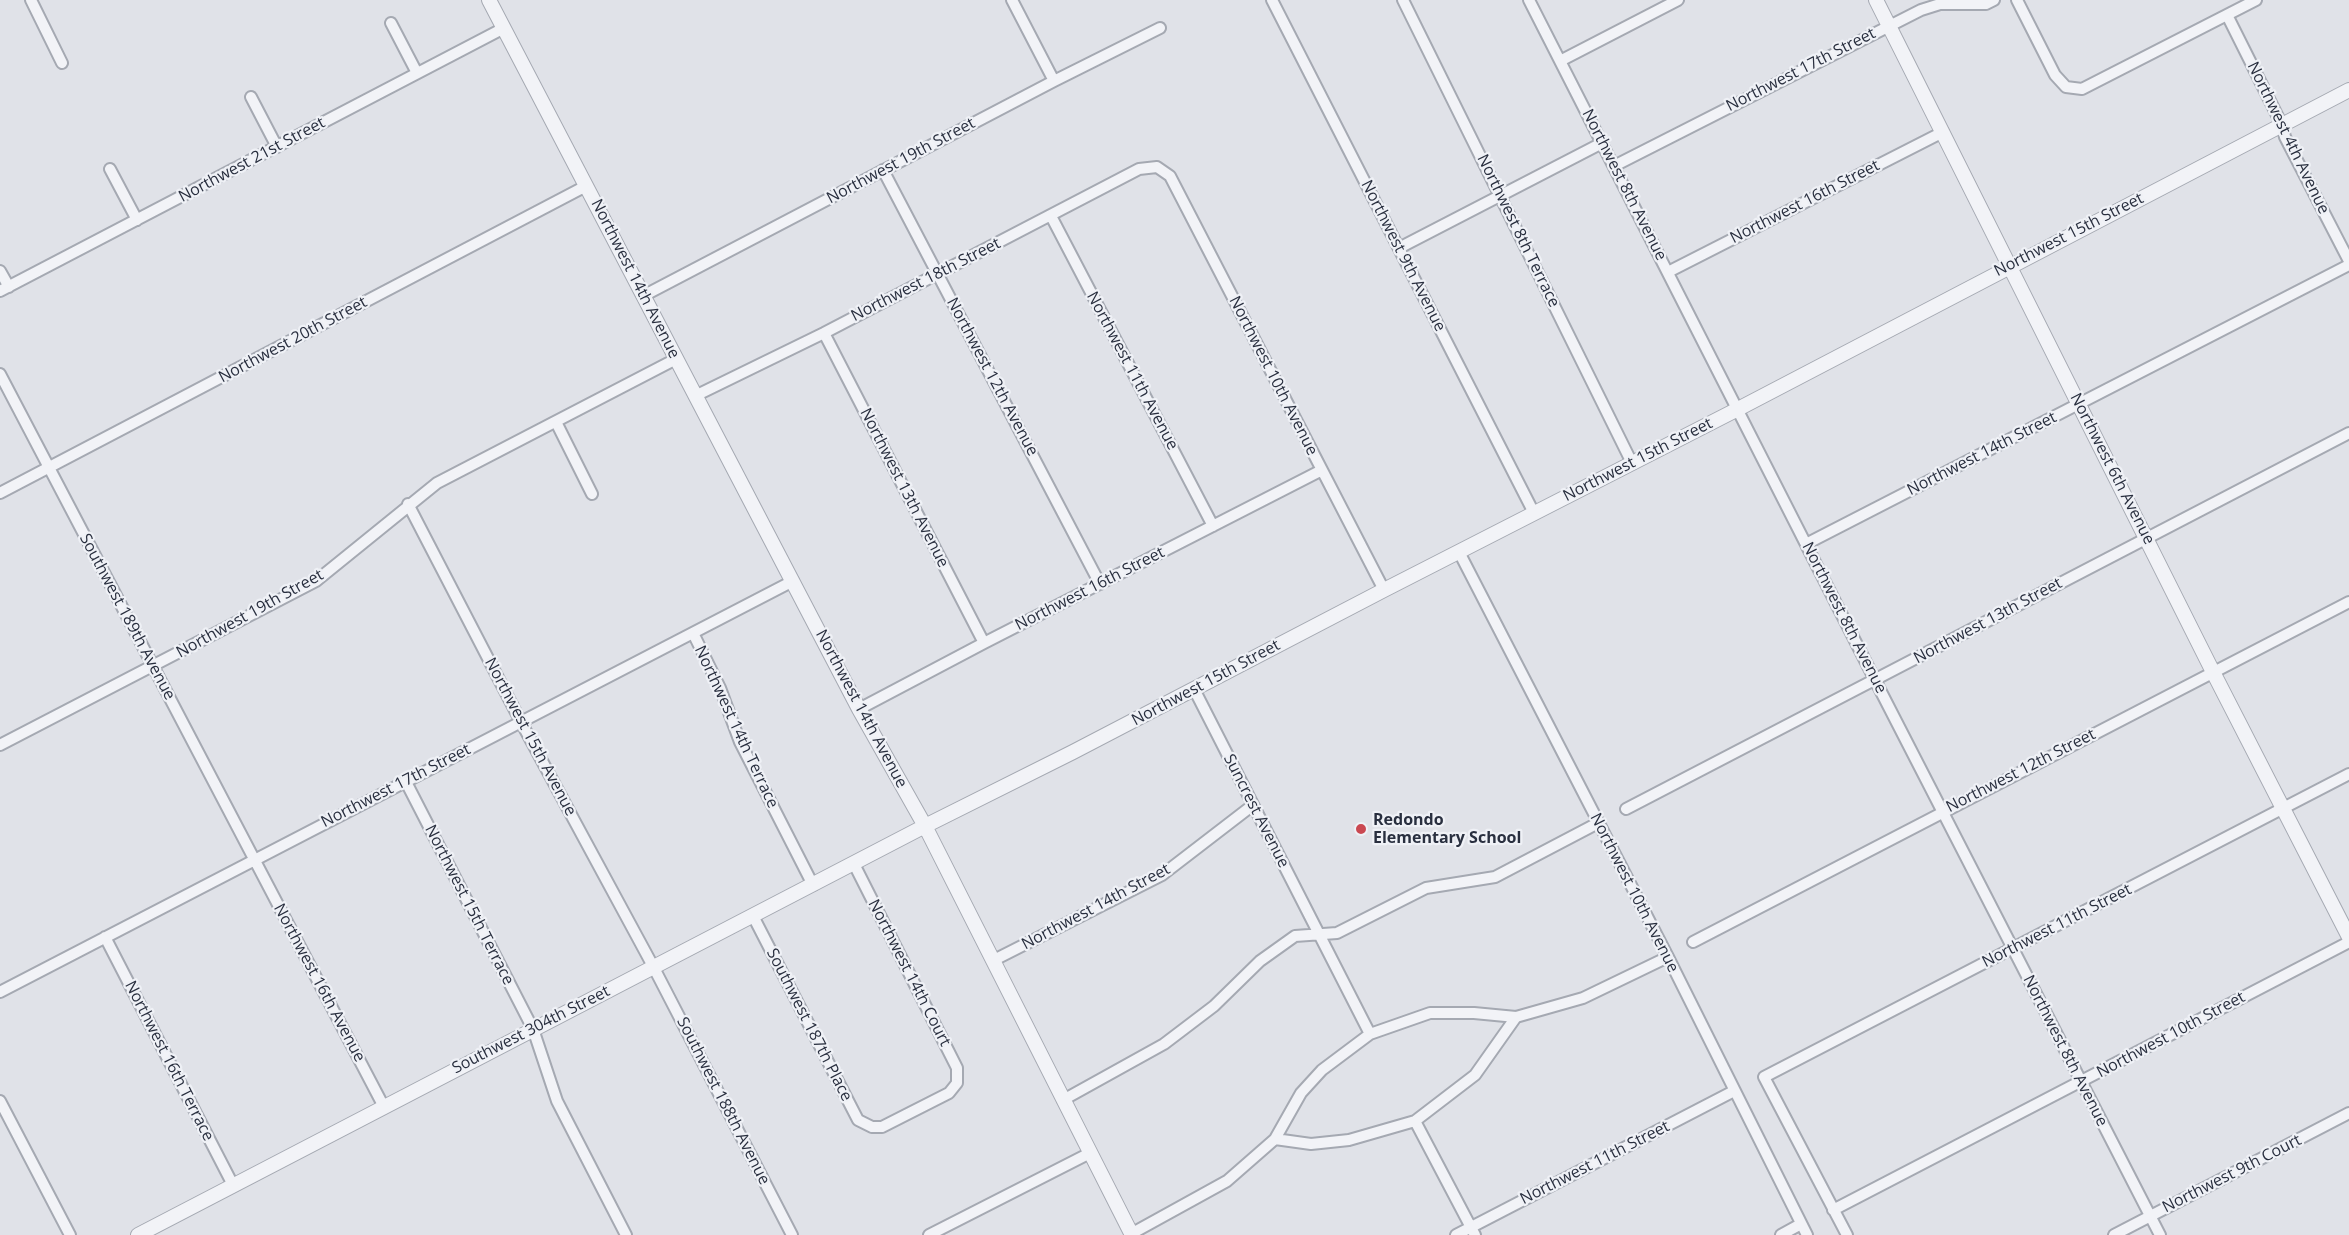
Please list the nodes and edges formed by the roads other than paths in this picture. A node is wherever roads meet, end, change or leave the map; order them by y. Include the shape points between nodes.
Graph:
1 (31, 0) edge
2 (489, 0) edge
3 (1012, 0) edge
4 (1272, 0) edge
5 (1403, 0) edge
6 (1529, 0) edge
7 (1678, 0) edge
8 (1876, 0) edge
9 (1994, 0) edge
10 (2017, 0) edge
11 (2256, 0) edge
12 (2227, 15) junction
13 (391, 23) dead end
14 (1888, 25) junction
15 (504, 28) junction
16 (1160, 28) dead end
17 (1560, 61) junction
18 (62, 63) dead end
19 (417, 73) junction
20 (1054, 81) junction
21 (2349, 90) edge
22 (251, 97) dead end
23 (2282, 125) junction
24 (1942, 132) junction
25 (1602, 143) junction
26 (277, 147) junction
27 (1614, 166) junction
28 (1157, 167) joint
29 (110, 169) dead end
30 (883, 170) junction
31 (586, 186) junction
32 (1501, 196) junction
33 (1051, 216) junction
34 (137, 220) junction
35 (1399, 248) junction
36 (2349, 263) edge
37 (2010, 266) junction
38 (0, 271) edge
39 (1668, 272) junction
40 (938, 273) junction
41 (4, 289) edge
42 (643, 296) junction
43 (824, 333) junction
44 (676, 360) junction
45 (0, 374) edge
46 (695, 396) junction
47 (2079, 404) junction
48 (1738, 409) junction
49 (556, 422) junction
50 (2349, 433) edge
51 (1632, 463) junction
52 (48, 468) junction
53 (1322, 470) junction
54 (0, 493) edge
55 (592, 494) dead end
56 (408, 504) junction
57 (1534, 513) junction
58 (1213, 526) junction
59 (2147, 538) junction
60 (1806, 544) junction
61 (1459, 552) junction
62 (793, 581) junction
63 (1100, 584) junction
64 (1384, 590) junction
65 (2349, 602) edge
66 (693, 633) junction
67 (984, 643) junction
68 (153, 666) junction
69 (2213, 672) junction
70 (1875, 680) junction
71 (1194, 689) junction
72 (859, 709) junction
73 (521, 722) junction
74 (0, 745) edge
75 (2349, 774) edge
76 (406, 782) junction
77 (1253, 805) junction
78 (1626, 809) dead end
79 (2283, 809) junction
80 (1942, 812) junction
81 (1598, 823) junction
82 (925, 826) junction
83 (254, 859) junction
84 (854, 864) junction
85 (813, 885) junction
86 (753, 916) junction
87 (1319, 933) junction
88 (105, 937) junction
89 (2349, 940) edge
90 (1693, 942) dead end
91 (2013, 949) junction
92 (1668, 957) junction
93 (994, 960) junction
94 (654, 968) junction
95 (0, 992) edge
96 (1516, 1017) junction
97 (533, 1029) junction
98 (1370, 1035) junction
99 (2081, 1082) junction
100 (1734, 1091) junction
101 (1063, 1100) junction
102 (0, 1101) edge
103 (384, 1107) junction
104 (2349, 1113) edge
105 (1415, 1121) junction
106 (872, 1127) joint
107 (1275, 1139) junction
108 (1090, 1153) junction
109 (233, 1185) junction
110 (1833, 1210) junction
111 (2151, 1216) junction
112 (1801, 1224) junction
113 (1473, 1231) edge
114 (1131, 1234) edge
115 (70, 1235) edge
116 (138, 1235) edge
117 (626, 1235) edge
118 (792, 1235) edge
119 (929, 1235) edge
120 (1456, 1235) edge
121 (1781, 1235) edge
122 (1807, 1235) edge
123 (1847, 1235) edge
124 (2114, 1235) edge
125 (2160, 1235) edge

1 - 18 street
2 - 15 street, Northwest 14th Avenue
3 - 20 street
4 - 35 street, Northwest 9th Avenue
5 - 32 street, Northwest 8th Terrace
6 - 17 street, Northwest 8th Avenue
7 - 17 street
8 - 14 street, Northwest 6th Avenue
9 - 14 street, Northwest 17th Street via 1986,4 1940,4
10 - 12 street via 2055,75 2066,87 2082,89
11 - 12 street
12 - 23 street, Northwest 4th Avenue
13 - 19 street
14 - 24 street, Northwest 6th Avenue
14 - 27 street, Northwest 17th Street
15 - 19 street, Northwest 21st Street
15 - 31 street, Northwest 14th Avenue
16 - 20 street, Northwest 19th Street
17 - 25 street, Northwest 8th Avenue
19 - 26 street, Northwest 21st Street
20 - 30 street, Northwest 19th Street
21 - 23 street, Northwest 15th Street
22 - 26 street
23 - 36 street, Northwest 4th Avenue
23 - 37 street, Northwest 15th Street
24 - 37 street, Northwest 6th Avenue
24 - 39 street, Northwest 16th Street
25 - 27 street, Northwest 8th Avenue
25 - 32 street
26 - 34 street, Northwest 21st Street
27 - 39 street, Northwest 8th Avenue
28 - 33 street, Northwest 18th Street via 1139,169
28 - 53 street, Northwest 10th Avenue via 1170,176
29 - 34 street
30 - 40 street, Northwest 12th Avenue
30 - 42 street, Northwest 19th Street
31 - 42 street, Northwest 14th Avenue
31 - 52 street, Northwest 20th Street
32 - 35 street
32 - 51 street, Northwest 8th Terrace
33 - 40 street, Northwest 18th Street
33 - 58 street, Northwest 11th Avenue
34 - 41 street, Northwest 21st Street
35 - 57 street, Northwest 9th Avenue
36 - 47 street, Northwest 14th Street
37 - 47 street, Northwest 6th Avenue
37 - 48 street, Northwest 15th Street
38 - 41 street
39 - 48 street, Northwest 8th Avenue
40 - 43 street, Northwest 18th Street
40 - 63 street, Northwest 12th Avenue
42 - 44 street, Northwest 14th Avenue
43 - 46 street, Northwest 18th Street
43 - 67 street, Northwest 13th Avenue
44 - 46 street, Northwest 14th Avenue
44 - 49 street, Northwest 19th Street
45 - 52 street, Southwest 189th Avenue
46 - 62 street, Northwest 14th Avenue
47 - 59 street, Northwest 6th Avenue
47 - 60 street, Northwest 14th Street
48 - 51 street, Northwest 15th Street
48 - 60 street, Northwest 8th Avenue
49 - 55 street
49 - 56 street, Northwest 19th Street via 437,483
50 - 59 street, Northwest 13th Street
51 - 57 street, Northwest 15th Street
52 - 54 street, Northwest 20th Street
52 - 68 street, Southwest 189th Avenue
53 - 58 street, Northwest 16th Street
53 - 64 street, Northwest 10th Avenue
56 - 68 street, Northwest 19th Street via 316,581
56 - 73 street, Northwest 15th Avenue
57 - 61 street, Northwest 15th Street
58 - 63 street, Northwest 16th Street
59 - 69 street, Northwest 6th Avenue
59 - 70 street, Northwest 13th Street
60 - 70 street, Northwest 8th Avenue
61 - 64 street, Northwest 15th Street
61 - 81 street, Northwest 10th Avenue
62 - 66 street, Northwest 17th Street
62 - 72 street, Northwest 14th Avenue
63 - 67 street, Northwest 16th Street
64 - 71 street, Northwest 15th Street
65 - 69 street, Northwest 12th Street
66 - 73 street, Northwest 17th Street
66 - 85 street, Northwest 14th Terrace via 720,688 740,742
67 - 72 street, Northwest 16th Street
68 - 74 street, Northwest 19th Street
68 - 83 street, Southwest 189th Avenue
69 - 79 street, Northwest 6th Avenue
69 - 80 street, Northwest 12th Street
70 - 78 street, Northwest 13th Street
70 - 80 street, Northwest 8th Avenue
71 - 77 street, Suncrest Avenue
71 - 82 street, Northwest 15th Street
72 - 82 street, Northwest 14th Avenue
73 - 76 street, Northwest 17th Street
73 - 94 street, Northwest 15th Avenue
75 - 79 street, Northwest 11th Street
76 - 83 street, Northwest 17th Street
76 - 97 street, Northwest 15th Terrace
77 - 87 street, Suncrest Avenue
77 - 93 street, Northwest 14th Street via 1162,875
79 - 89 street, Northwest 6th Avenue
79 - 91 street, Northwest 11th Street
80 - 90 street, Northwest 12th Street
80 - 91 street, Northwest 8th Avenue
81 - 87 street via 1495,877 1426,888 1337,933
81 - 92 street, Northwest 10th Avenue
82 - 84 street, Southwest 304th Street
82 - 93 street, Northwest 14th Avenue
83 - 88 street, Northwest 17th Street
83 - 103 street, Northwest 16th Avenue
84 - 85 street, Southwest 304th Street
84 - 106 street, Northwest 14th Court via 957,1068 957,1083 950,1093 882,1127
85 - 86 street, Southwest 304th Street
86 - 94 street, Southwest 304th Street
86 - 106 street, Southwest 187th Place via 858,1120
87 - 98 street
87 - 101 street via 1295,936 1164,1044
88 - 95 street, Northwest 17th Street
88 - 109 street, Northwest 16th Terrace
89 - 99 street, Northwest 10th Street
91 - 99 street, Northwest 8th Avenue
91 - 110 street, Northwest 11th Street via 1764,1077
92 - 96 street via 1583,998
92 - 100 street, Northwest 10th Avenue
93 - 101 street, Northwest 14th Avenue
94 - 97 street, Southwest 304th Street
94 - 118 street, Southwest 188th Avenue
96 - 98 street via 1430,1013
96 - 105 street via 1475,1074
97 - 103 street, Southwest 304th Street
97 - 117 street, Northwest 15th Terrace via 557,1101
98 - 107 street via 1322,1070 1301,1093
99 - 110 street, Northwest 10th Street
99 - 111 street, Northwest 8th Avenue
100 - 112 street, Northwest 10th Avenue
100 - 113 street, Northwest 11th Street
101 - 108 street, Northwest 14th Avenue
102 - 115 street
103 - 109 street, Southwest 304th Street
104 - 111 street, Northwest 9th Court
105 - 107 street via 1349,1140 1311,1144
105 - 113 street
107 - 114 street via 1227,1181
108 - 114 street, Northwest 14th Avenue
108 - 119 street
109 - 116 street, Southwest 304th Street
110 - 123 street
111 - 124 street, Northwest 9th Court
111 - 125 street, Northwest 8th Avenue
112 - 121 street
112 - 122 street, Northwest 10th Avenue
113 - 120 street, Northwest 11th Street

